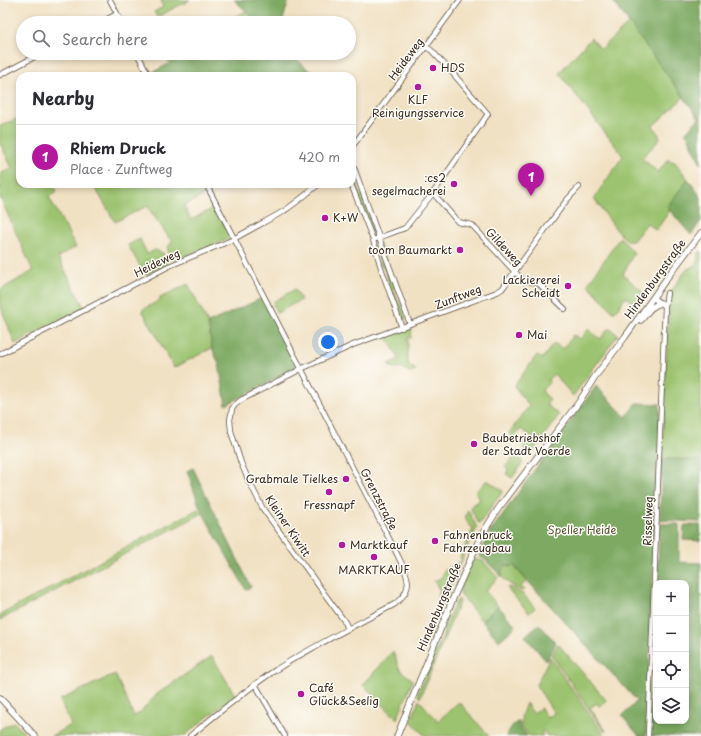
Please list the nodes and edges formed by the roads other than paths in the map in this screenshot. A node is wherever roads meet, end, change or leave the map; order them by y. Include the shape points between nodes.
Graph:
1 (110, 0) edge
2 (460, 0) edge
3 (117, 14) joint
4 (113, 16) edge
5 (426, 47) junction
6 (29, 60) edge
7 (141, 60) edge
8 (147, 72) edge
9 (0, 75) edge
10 (356, 142) edge
11 (356, 173) edge
12 (579, 187) dead end
13 (208, 188) edge
14 (314, 188) edge
15 (353, 188) edge
16 (433, 193) junction
17 (701, 233) edge
18 (380, 238) junction
19 (234, 239) junction
20 (373, 240) junction
21 (514, 271) junction
22 (667, 293) dead end
23 (653, 298) junction
24 (663, 305) junction
25 (566, 310) dead end
26 (410, 324) junction
27 (402, 328) junction
28 (625, 337) junction
29 (0, 354) edge
30 (301, 368) junction
31 (348, 629) junction
32 (255, 684) junction
33 (0, 698) edge
34 (36, 736) edge
35 (190, 736) edge
36 (285, 736) edge
37 (397, 736) edge
38 (648, 736) edge

1 - 3 street
2 - 5 street, Heideweg
3 - 4 street
5 - 10 street, Heideweg
5 - 16 street via 488,114
6 - 9 street
7 - 8 street
11 - 18 street
12 - 21 street, Zunftweg
13 - 19 street, Grenzstraße
14 - 19 street, Heideweg via 284,210
15 - 20 street
16 - 18 street via 406,228
16 - 21 street, Gildeweg via 458,222 472,225
17 - 23 main road, Hindenburgstraße
18 - 20 street
18 - 26 street
19 - 29 street, Heideweg via 169,266
19 - 30 street, Grenzstraße
20 - 27 street
21 - 25 street, Gildeweg via 524,280 538,283
21 - 26 street, Zunftweg via 497,292
22 - 24 street, Risselweg
23 - 24 street
23 - 28 main road, Hindenburgstraße
24 - 28 main road, Hindenburgstraße via 654,305 650,308
24 - 38 street, Risselweg
26 - 27 street, Zunftweg
27 - 30 street, Zunftweg
28 - 37 main road, Hindenburgstraße via 480,536
30 - 31 street, Grenzstraße via 407,575 408,583 400,600
30 - 31 street, Kleiner Kiwitt via 235,405 230,415 231,431 248,479 264,509
31 - 32 street, Grenzstraße via 301,654
32 - 35 street, Grenzstraße
32 - 36 street
33 - 34 main road

